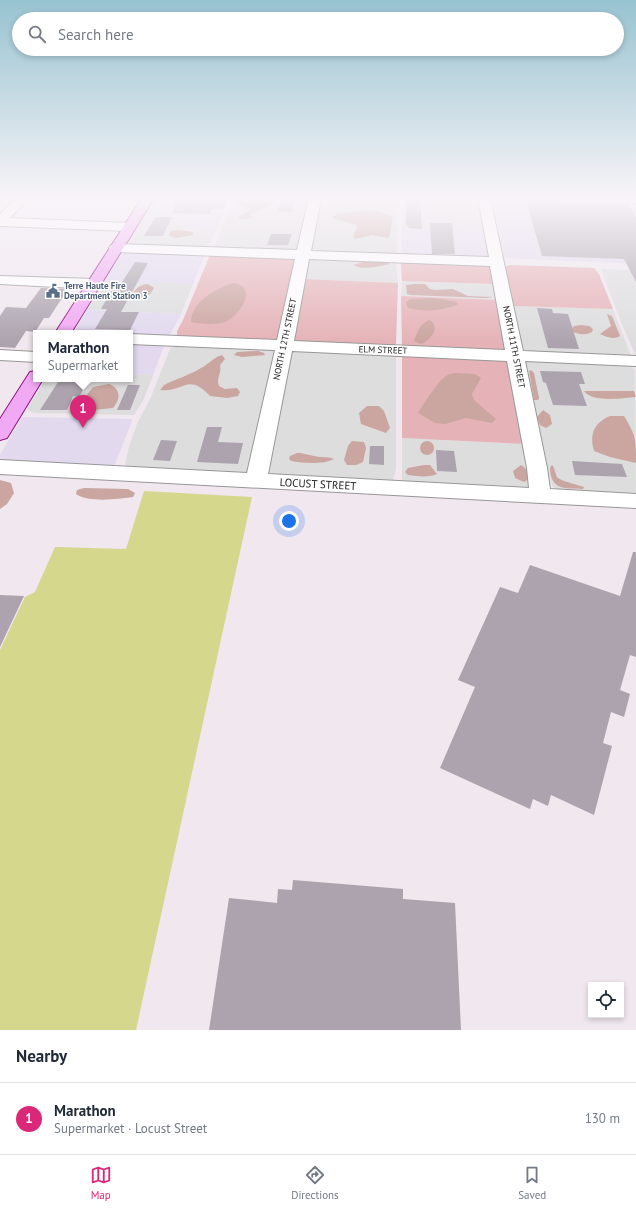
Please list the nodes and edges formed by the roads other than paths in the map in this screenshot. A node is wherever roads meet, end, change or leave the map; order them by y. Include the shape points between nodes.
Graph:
1 (305, 246) edge
2 (494, 246) edge
3 (116, 248) joint
4 (303, 255) junction
5 (497, 262) junction
6 (0, 280) edge
7 (94, 284) junction
8 (65, 330) edge
9 (133, 339) edge
10 (284, 346) junction
11 (0, 355) edge
12 (515, 356) junction
13 (33, 357) edge
14 (636, 361) edge
15 (33, 381) edge
16 (0, 434) edge
17 (0, 468) edge
18 (256, 481) junction
19 (540, 496) junction
20 (636, 501) edge

1 - 4 street, NORTH 12TH STREET
2 - 5 street, NORTH 11TH STREET
3 - 4 street
3 - 7 main road
4 - 5 street
4 - 10 street, NORTH 12TH STREET
5 - 12 street, NORTH 11TH STREET
6 - 7 street
7 - 8 main road
9 - 10 street, ELM STREET
10 - 12 street, ELM STREET
10 - 18 street, NORTH 12TH STREET
11 - 13 street
12 - 14 street, ELM STREET
12 - 19 street, NORTH 11TH STREET
15 - 16 main road
17 - 18 street, LOCUST STREET
18 - 19 street, LOCUST STREET
19 - 20 street, LOCUST STREET

